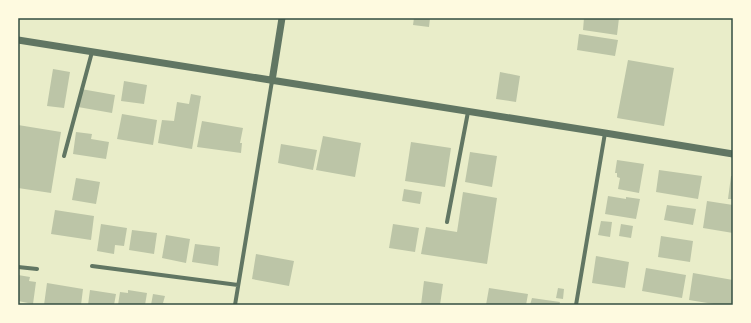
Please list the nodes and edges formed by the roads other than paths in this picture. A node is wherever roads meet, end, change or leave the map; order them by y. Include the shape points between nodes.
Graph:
1 (282, 18) edge
2 (18, 40) edge
3 (92, 52) junction
4 (272, 81) junction
5 (468, 112) junction
6 (605, 133) junction
7 (733, 154) edge
8 (64, 156) dead end
9 (447, 222) dead end
10 (18, 266) edge
11 (92, 266) dead end
12 (37, 269) dead end
13 (238, 285) junction
14 (235, 305) edge
15 (576, 305) edge

1 - 4 street
2 - 3 street
3 - 4 street
3 - 8 street
4 - 5 street
4 - 13 street
5 - 6 street
5 - 9 street
6 - 7 street
6 - 15 street
10 - 12 street
11 - 13 street
13 - 14 street

